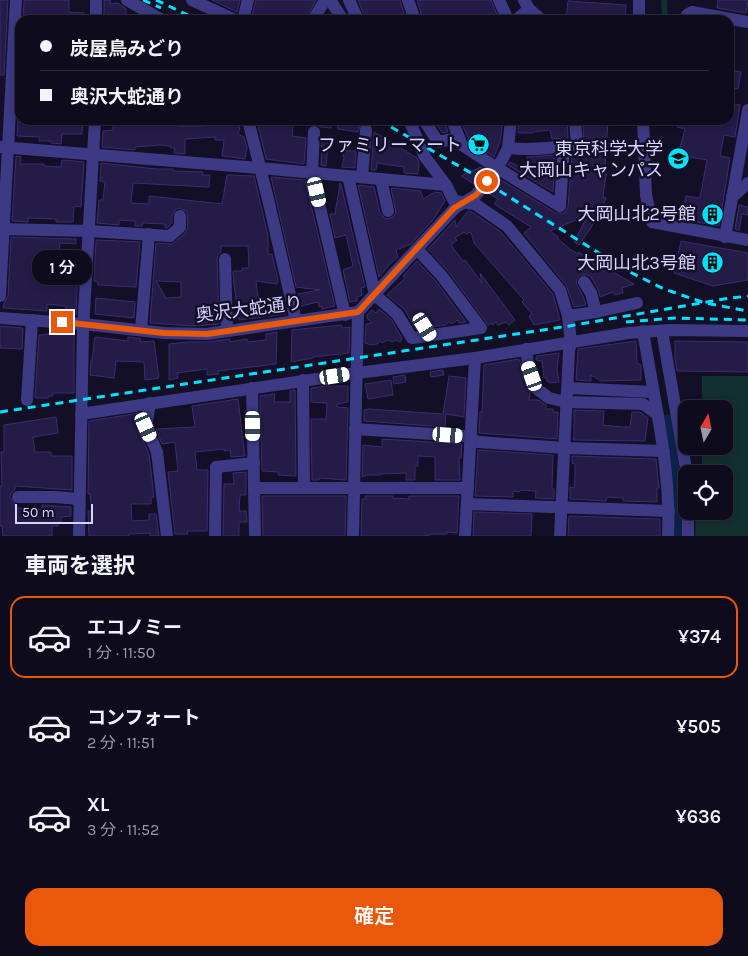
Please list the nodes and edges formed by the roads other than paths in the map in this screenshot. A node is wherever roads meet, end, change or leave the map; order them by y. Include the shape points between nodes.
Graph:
1 (16, 0) edge
2 (96, 0) edge
3 (127, 0) edge
4 (192, 0) edge
5 (248, 0) edge
6 (325, 0) edge
7 (330, 0) edge
8 (349, 0) edge
9 (408, 0) edge
10 (500, 0) edge
11 (639, 0) edge
12 (527, 4) edge
13 (96, 15) edge
14 (153, 15) edge
15 (224, 15) edge
16 (244, 15) edge
17 (316, 15) edge
18 (340, 15) edge
19 (356, 15) edge
20 (413, 15) edge
21 (506, 15) edge
22 (519, 15) edge
23 (537, 15) edge
24 (639, 15) edge
25 (687, 15) edge
26 (709, 15) edge
27 (734, 20) edge
28 (748, 22) edge
29 (748, 110) edge
30 (95, 125) edge
31 (249, 125) edge
32 (411, 125) edge
33 (427, 125) edge
34 (454, 125) edge
35 (510, 125) edge
36 (575, 125) edge
37 (643, 125) edge
38 (366, 130) dead end
39 (314, 132) dead end
40 (459, 138) junction
41 (564, 146) junction
42 (4, 148) edge
43 (508, 148) junction
44 (94, 154) junction
45 (260, 168) junction
46 (496, 168) junction
47 (312, 173) junction
48 (348, 176) junction
49 (362, 177) junction
50 (381, 179) junction
51 (748, 183) edge
52 (446, 185) junction
53 (732, 197) junction
54 (461, 205) junction
55 (388, 211) dead end
56 (180, 216) dead end
57 (2, 229) edge
58 (89, 231) junction
59 (148, 234) junction
60 (725, 236) junction
61 (748, 240) edge
62 (417, 249) junction
63 (225, 259) dead end
64 (584, 282) dead end
65 (375, 295) junction
66 (0, 296) edge
67 (638, 303) dead end
68 (358, 312) junction
69 (596, 312) junction
70 (345, 314) junction
71 (568, 316) junction
72 (0, 318) edge
73 (32, 320) junction
74 (296, 322) junction
75 (83, 324) junction
76 (141, 330) junction
77 (227, 331) junction
78 (643, 331) junction
79 (662, 331) junction
80 (748, 331) edge
81 (571, 342) junction
82 (526, 349) junction
83 (476, 358) junction
84 (357, 373) junction
85 (303, 380) junction
86 (252, 388) junction
87 (568, 388) junction
88 (653, 392) junction
89 (28, 400) dead end
90 (566, 402) junction
91 (150, 404) junction
92 (80, 414) junction
93 (658, 415) junction
94 (355, 429) junction
95 (471, 439) junction
96 (565, 448) junction
97 (664, 451) junction
98 (254, 463) junction
99 (685, 465) edge
100 (254, 488) junction
101 (304, 488) junction
102 (354, 488) junction
103 (468, 488) junction
104 (18, 497) dead end
105 (79, 499) junction
106 (467, 504) junction
107 (561, 507) junction
108 (669, 511) junction
109 (688, 520) edge
110 (79, 536) edge
111 (167, 536) edge
112 (214, 536) edge
113 (255, 536) edge
114 (353, 536) edge
115 (465, 536) edge
116 (560, 536) edge
117 (668, 536) edge
118 (688, 536) edge

1 - 42 street
2 - 13 street
3 - 14 street
4 - 15 street
5 - 16 street
6 - 17 street
7 - 18 street
8 - 19 street
9 - 20 street
10 - 21 street
11 - 24 street
12 - 22 street
12 - 23 street
25 - 26 street via 692,12
27 - 28 street
29 - 53 street
30 - 44 street
31 - 45 street
32 - 52 street via 425,157
33 - 40 street via 438,142
34 - 40 street
35 - 43 street
36 - 41 street via 577,145
37 - 60 street via 646,196 652,222
38 - 49 street
39 - 47 street
40 - 46 street via 462,145
41 - 43 street via 544,150
41 - 46 street via 560,206
42 - 44 street
42 - 57 street
43 - 46 street
44 - 45 street
44 - 58 street
45 - 47 street
45 - 74 street
46 - 54 street via 476,195
47 - 48 street
47 - 70 street
48 - 49 street
48 - 65 street
49 - 50 street
50 - 52 street
50 - 55 street
51 - 53 street
52 - 54 street via 454,201
53 - 60 street
54 - 62 street
54 - 71 street via 476,204 507,226 560,290
56 - 59 street via 180,227 170,236
57 - 58 street
57 - 66 street
58 - 59 street
58 - 75 street
59 - 76 street
60 - 61 street
62 - 65 street
62 - 65 street via 481,328 428,331 412,338 397,314
63 - 77 street
64 - 69 street via 592,292
65 - 68 street
67 - 69 street
68 - 70 street, 奥沢大蛇通り
68 - 84 street
69 - 71 street
70 - 74 street, 奥沢大蛇通り
71 - 81 street
72 - 73 street, 奥沢大蛇通り
73 - 75 street, 奥沢大蛇通り
73 - 89 street
74 - 77 street, 奥沢大蛇通り
75 - 76 street, 奥沢大蛇通り
75 - 92 street
76 - 77 street, 奥沢大蛇通り via 183,334
78 - 79 street
78 - 81 street
78 - 88 street
79 - 80 street
79 - 99 street
81 - 82 street
81 - 87 street
82 - 83 street
82 - 90 street via 536,388 549,398
83 - 84 street
83 - 95 street
84 - 85 street
84 - 94 street
85 - 86 street
85 - 101 street
86 - 91 street
86 - 98 street
87 - 88 street
87 - 90 street
88 - 93 street
90 - 93 street via 643,404
90 - 96 street
91 - 92 street
91 - 111 street via 146,427 157,452
92 - 105 street
93 - 97 street
94 - 95 street
94 - 102 street
95 - 96 street
95 - 103 street
96 - 97 street
96 - 107 street
97 - 108 street
98 - 100 street
98 - 112 street via 216,467
100 - 101 street
100 - 113 street
101 - 102 street
102 - 103 street
102 - 114 street
103 - 106 street
104 - 105 street
105 - 110 street
106 - 107 street
106 - 115 street
107 - 108 street
107 - 116 street
108 - 117 street
109 - 118 street

